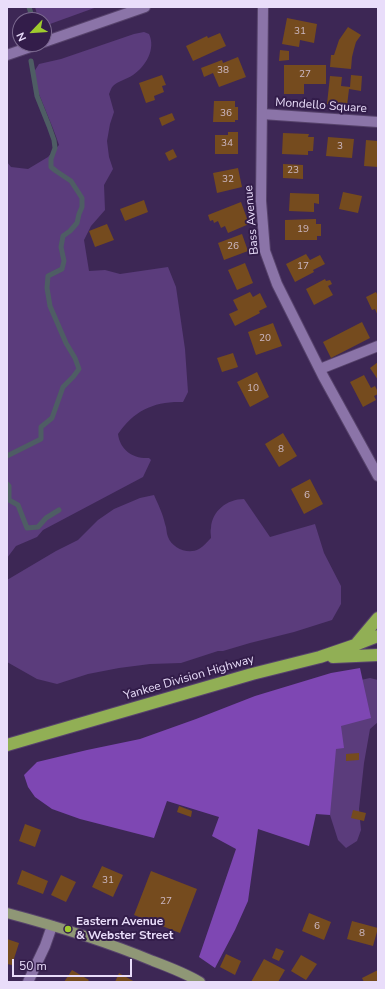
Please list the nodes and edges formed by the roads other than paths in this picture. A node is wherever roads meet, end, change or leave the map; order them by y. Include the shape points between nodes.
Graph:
1 (145, 7) edge
2 (263, 7) edge
3 (52, 39) edge
4 (262, 114) junction
5 (378, 122) edge
6 (378, 346) edge
7 (320, 369) junction
8 (378, 476) edge
9 (378, 618) edge
10 (378, 636) edge
11 (355, 645) junction
12 (378, 655) edge
13 (320, 657) junction
14 (7, 744) edge
15 (7, 913) edge
16 (52, 926) junction
17 (28, 982) edge
18 (200, 982) edge

1 - 3 main road
2 - 4 main road, Bass Avenue
4 - 5 main road, Mondello Square
4 - 7 main road, Bass Avenue via 261,200 265,251 278,284
6 - 7 main road
7 - 8 main road, Bass Avenue
9 - 11 highway
10 - 11 highway, Yankee Division Highway
11 - 13 highway, Yankee Division Highway
12 - 13 highway
13 - 14 highway, Yankee Division Highway
15 - 16 main road
16 - 17 main road
16 - 18 main road via 132,952

